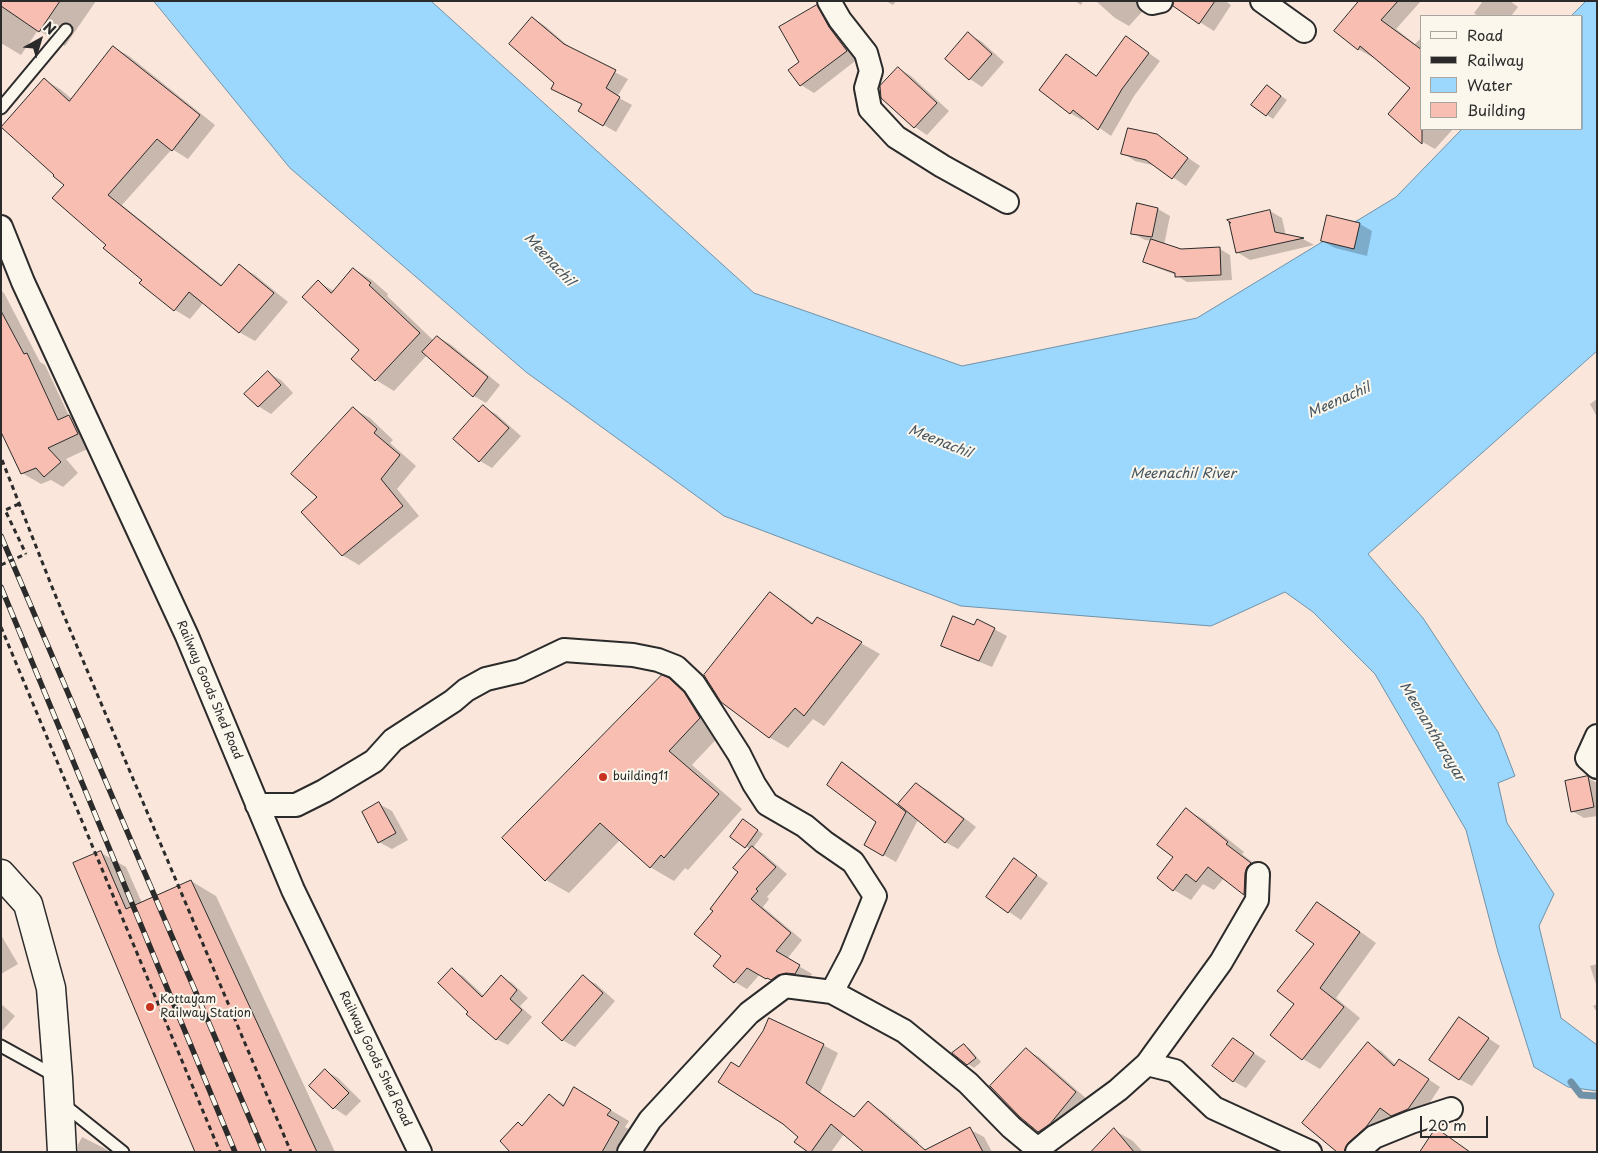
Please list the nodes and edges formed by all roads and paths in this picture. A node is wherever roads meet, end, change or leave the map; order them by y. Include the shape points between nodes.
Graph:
1 (829, 1) edge
2 (1149, 1) edge
3 (1160, 1) edge
4 (1262, 1) edge
5 (66, 30) dead end
6 (1304, 31) dead end
7 (1, 108) edge
8 (1006, 202) dead end
9 (1, 227) edge
10 (2, 460) edge
11 (20, 504) junction
12 (1, 565) edge
13 (1, 627) edge
14 (1597, 736) edge
15 (1597, 767) edge
16 (257, 805) junction
17 (1, 874) edge
18 (1258, 874) dead end
19 (832, 992) junction
20 (1, 1046) edge
21 (1147, 1064) junction
22 (59, 1090) junction
23 (1451, 1109) dead end
24 (1036, 1150) edge
25 (62, 1152) edge
26 (123, 1152) edge
27 (220, 1152) edge
28 (291, 1152) edge
29 (420, 1152) edge
30 (629, 1152) edge
31 (1310, 1152) edge
32 (1357, 1152) edge

1 - 8 street via 866,52 871,72 866,88 870,109 896,138
2 - 3 street
4 - 6 street
5 - 7 lane
9 - 16 street, Railway Goods Shed Road via 23,282 187,636
10 - 11 path
11 - 12 path, bridge via 5,510 26,554
11 - 28 path via 54,592
13 - 27 path
14 - 15 street via 1587,758
16 - 19 street via 296,805 324,791 374,761 393,740 466,690 486,679 520,670 564,650 658,660 676,668 694,684 767,804 853,862 874,896 851,956
16 - 29 street, Railway Goods Shed Road via 293,890
17 - 22 main road via 28,904 51,988
18 - 21 street via 1257,900 1221,962
19 - 24 street via 904,1030 968,1083
19 - 30 street via 785,986 749,1013 650,1120
20 - 22 lane
21 - 24 street via 1118,1090
21 - 31 street via 1176,1071 1214,1108
22 - 25 main road
22 - 26 lane
23 - 32 street via 1374,1137

